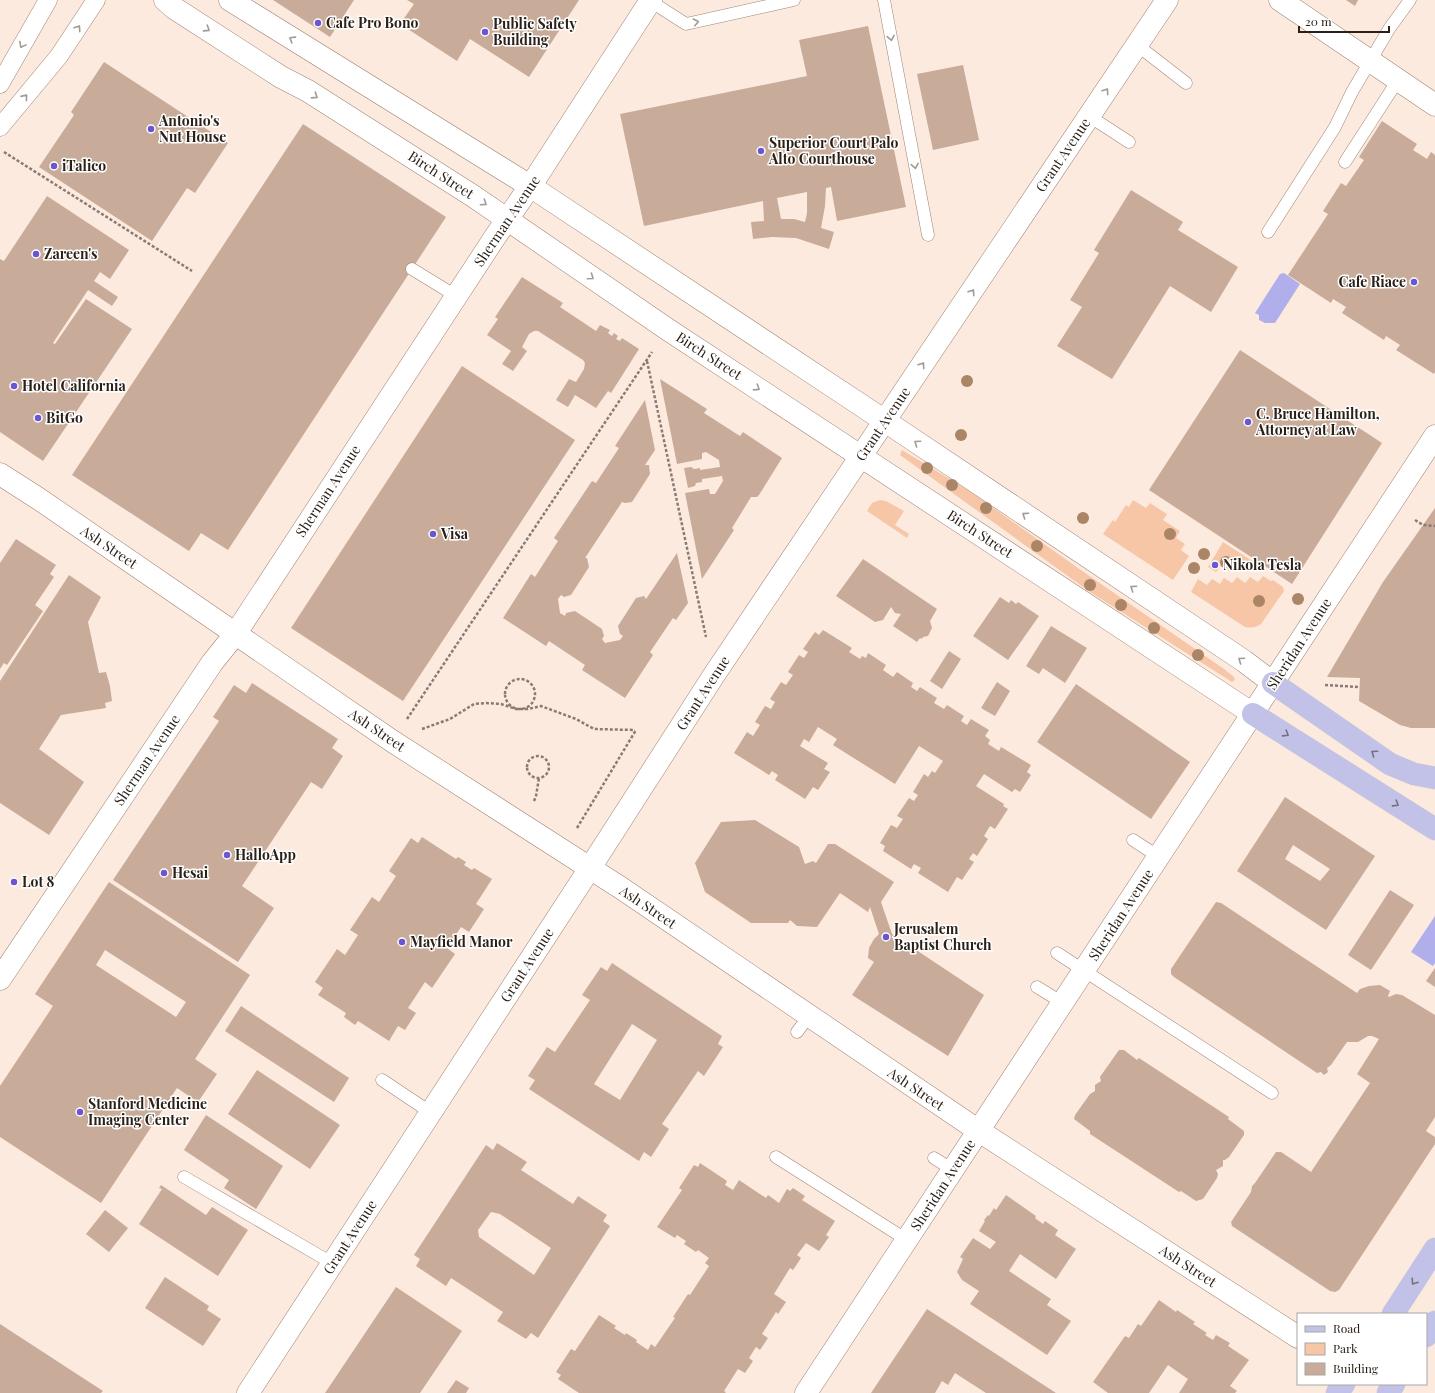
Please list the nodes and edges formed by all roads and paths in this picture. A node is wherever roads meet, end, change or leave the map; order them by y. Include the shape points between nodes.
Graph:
1 (48, 0) edge
2 (96, 0) edge
3 (165, 0) edge
4 (230, 0) edge
5 (794, 0) edge
6 (884, 0) edge
7 (1167, 0) edge
8 (1280, 0) edge
9 (1410, 0) edge
10 (650, 1) edge
11 (1137, 45) junction
12 (1370, 62) junction
13 (1398, 80) junction
14 (1186, 83) dead end
15 (0, 84) edge
16 (1435, 105) edge
17 (1089, 116) junction
18 (0, 127) edge
19 (1129, 142) dead end
20 (0, 149) edge
21 (1345, 162) dead end
22 (530, 186) junction
23 (508, 219) junction
24 (1268, 232) dead end
25 (928, 235) dead end
26 (412, 269) dead end
27 (192, 271) dead end
28 (456, 296) junction
29 (667, 329) junction
30 (647, 360) junction
31 (885, 421) junction
32 (1435, 436) edge
33 (862, 456) junction
34 (0, 474) edge
35 (1415, 520) dead end
36 (1435, 526) edge
37 (236, 633) junction
38 (714, 675) junction
39 (1273, 683) junction
40 (1322, 685) dead end
41 (1359, 687) dead end
42 (516, 709) junction
43 (1253, 714) junction
44 (398, 732) junction
45 (539, 778) junction
46 (1435, 778) edge
47 (533, 802) dead end
48 (1435, 829) edge
49 (576, 830) dead end
50 (1133, 840) dead end
51 (1159, 856) junction
52 (590, 868) junction
53 (1057, 953) dead end
54 (1084, 971) junction
55 (0, 979) edge
56 (1037, 987) dead end
57 (1062, 1003) junction
58 (382, 1080) dead end
59 (1272, 1093) dead end
60 (430, 1112) junction
61 (978, 1131) junction
62 (776, 1157) dead end
63 (934, 1158) dead end
64 (953, 1170) junction
65 (184, 1177) dead end
66 (907, 1240) junction
67 (1435, 1249) edge
68 (332, 1263) junction
69 (1394, 1313) edge
70 (1435, 1322) edge
71 (1427, 1334) edge
72 (1297, 1336) edge
73 (248, 1393) edge
74 (806, 1393) edge

1 -> 15 street
18 -> 2 street via 59,56
3 -> 23 street, Birch Street via 281,77 308,91
22 -> 4 street
10 -> 5 lane via 686,24
6 -> 25 lane
7 - 11 street, Grant Avenue
8 - 12 street
9 - 12 lane
10 - 22 street, Sherman Avenue
11 - 14 lane
17 -> 11 street, Grant Avenue
12 - 13 street
12 - 24 lane via 1352,92 1336,127
13 - 16 street
13 - 21 lane
17 - 19 lane
31 -> 17 street, Grant Avenue
20 - 27 path
22 - 23 street, Sherman Avenue
22 - 31 street
23 - 28 street, Sherman Avenue
23 -> 29 street, Birch Street
26 - 28 lane
28 - 37 street, Sherman Avenue
29 - 30 path
29 -> 33 street, Birch Street
30 - 38 path
30 - 44 path
31 - 33 street, Grant Avenue
39 -> 31 street via 1244,661
32 - 39 street, Sheridan Avenue
33 - 38 street, Grant Avenue
33 - 43 street, Birch Street
34 - 37 street, Ash Street
35 - 36 path via 1423,525
37 - 44 street, Ash Street
37 - 55 street, Sherman Avenue via 212,663
38 - 52 street, Grant Avenue
39 - 43 street, Sheridan Avenue
46 -> 39 main road via 1414,774 1390,764
40 - 41 path
42 - 42 path via 505,699 505,689 512,681 521,678 534,687 536,697 530,706
42 - 44 path via 502,704 474,704 450,719 415,731
42 - 49 path via 541,706 576,719 594,729 636,730
43 -> 48 main road
43 - 51 street, Sheridan Avenue
44 - 52 street, Ash Street
45 - 45 path via 548,773 549,766 543,758 536,757 528,763 528,771 532,776
45 - 47 path
50 - 51 lane
51 - 54 street, Sheridan Avenue
52 - 60 street, Grant Avenue
52 - 61 street, Ash Street via 803,1024
53 - 54 lane
54 - 57 street, Sheridan Avenue
54 - 59 lane
56 - 57 lane
57 - 61 street, Sheridan Avenue
58 - 60 lane
60 - 68 street, Grant Avenue
61 - 64 street, Sheridan Avenue
61 - 72 street, Ash Street
62 - 66 lane
63 - 64 lane
64 - 66 street, Sheridan Avenue
65 - 68 lane
66 - 74 street, Sheridan Avenue
67 -> 69 main road
68 - 73 street, Grant Avenue
70 - 71 main road

